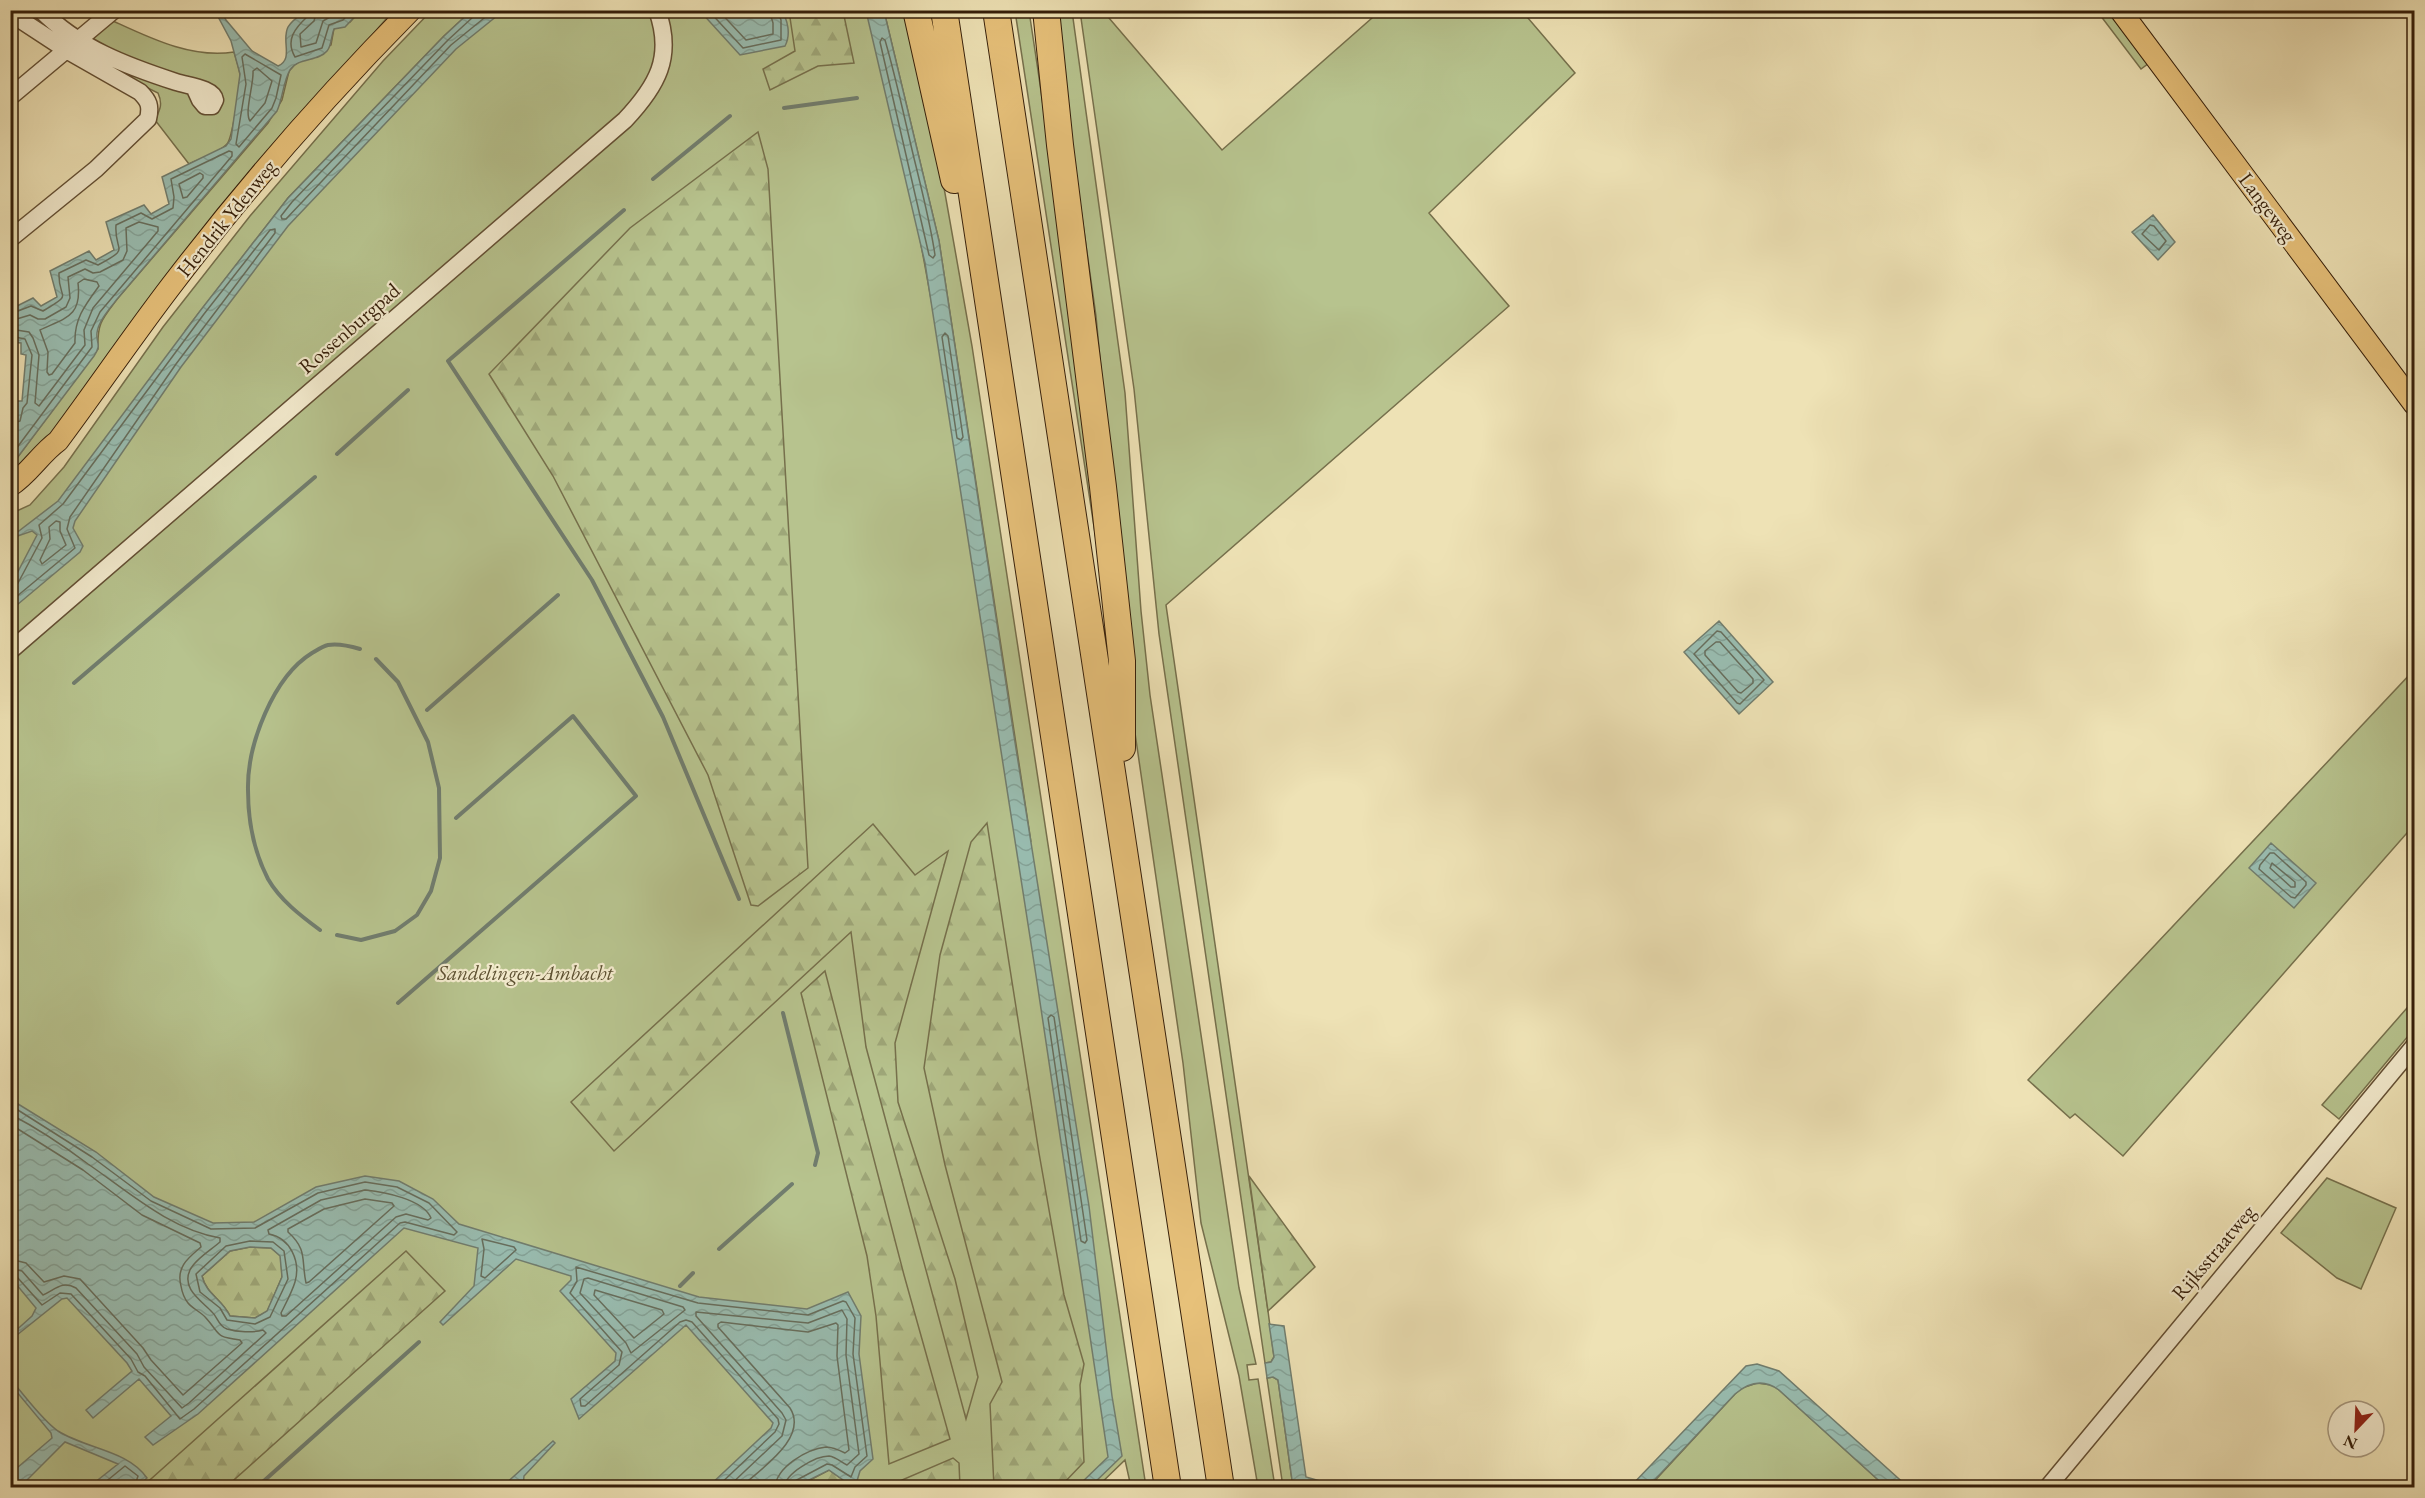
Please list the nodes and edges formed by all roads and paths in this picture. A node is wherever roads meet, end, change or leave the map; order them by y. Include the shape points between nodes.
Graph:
1 (41, 10) edge
2 (114, 10) edge
3 (411, 10) edge
4 (657, 10) edge
5 (916, 10) edge
6 (944, 10) edge
7 (996, 10) edge
8 (1036, 10) edge
9 (1046, 10) edge
10 (2120, 10) edge
11 (10, 13) edge
12 (72, 46) junction
13 (195, 89) dead end
14 (10, 97) edge
15 (1060, 145) junction
16 (10, 239) edge
17 (992, 322) junction
18 (2415, 404) edge
19 (58, 441) junction
20 (10, 486) edge
21 (10, 495) edge
22 (10, 651) edge
23 (1122, 832) junction
24 (2415, 1046) edge
25 (1168, 1488) edge
26 (1221, 1488) edge
27 (2047, 1488) edge

1 - 12 street
2 - 12 street
3 - 19 main road, Hendrik Ydenweg via 258,177 171,286
4 - 22 street, Rossenburgpad via 664,54 659,75 646,98 625,120
5 - 17 highway via 972,278
6 - 17 highway
7 - 23 highway
8 - 15 highway
9 - 15 highway
10 - 18 main road, Langeweg
11 - 12 street
12 - 13 street
12 - 14 street
12 - 16 street via 140,92 148,101 148,119 96,169
15 - 23 highway via 1122,661
17 - 25 highway
19 - 20 main road, Hendrik Ydenweg
19 - 21 main road, Hendrik Ydenweg via 55,452 35,477
23 - 26 highway
24 - 27 street, Rijksstraatweg

